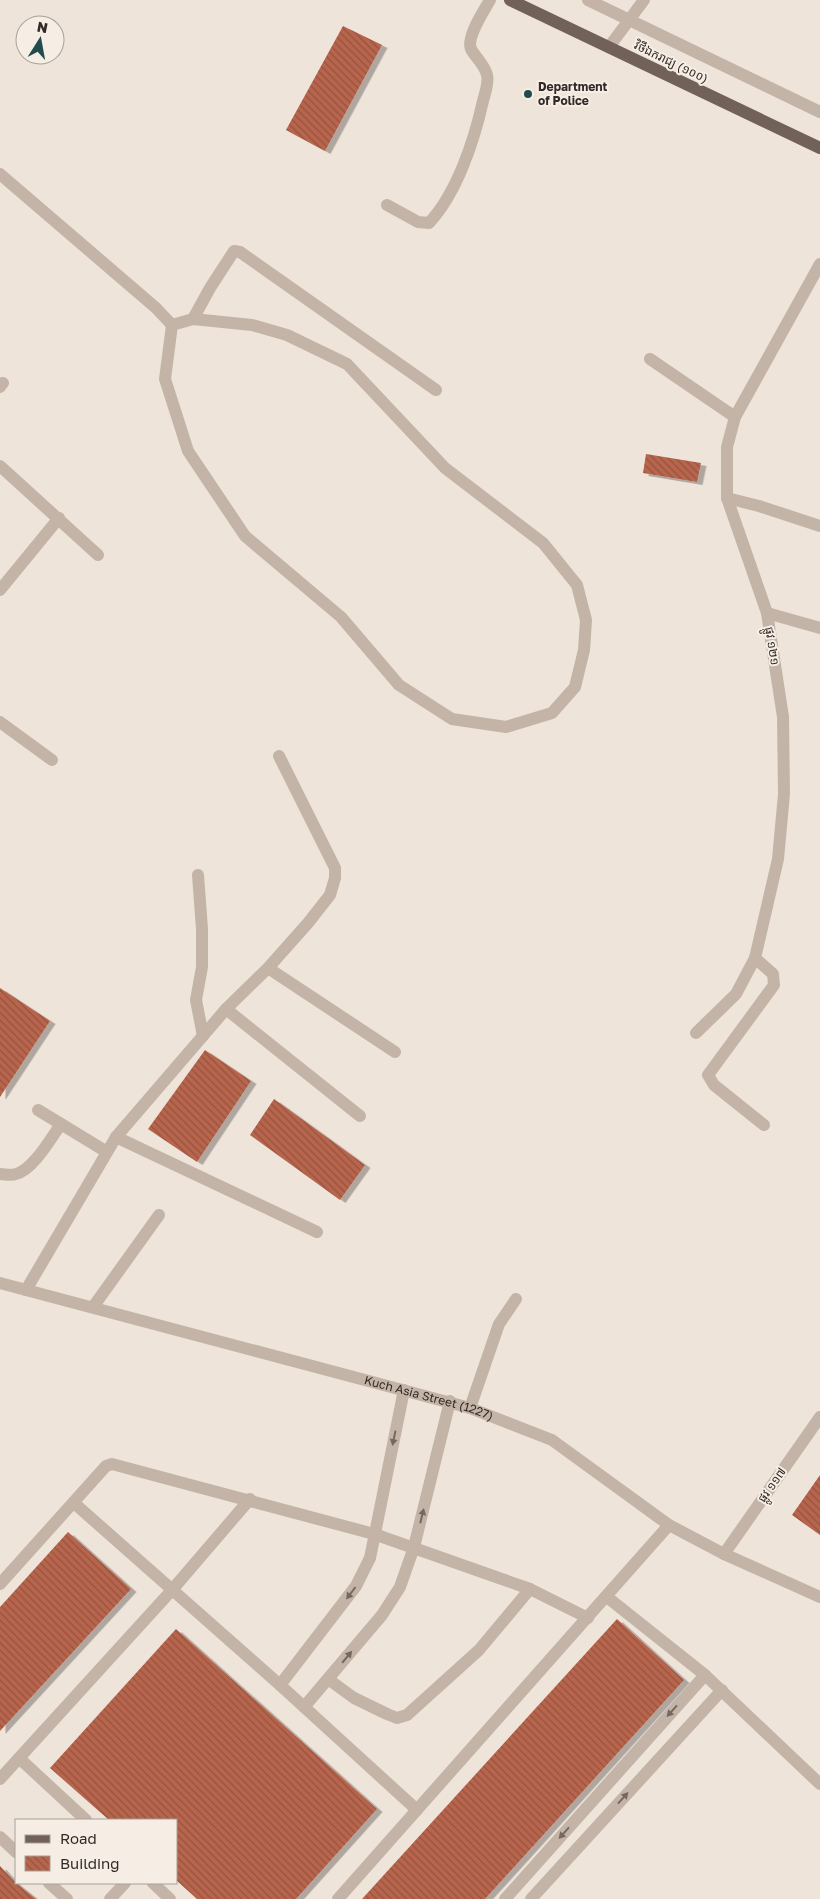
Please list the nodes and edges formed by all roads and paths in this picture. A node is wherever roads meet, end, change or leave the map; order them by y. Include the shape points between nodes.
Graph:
1 (490, 0) edge
2 (510, 0) edge
3 (588, 0) edge
4 (644, 0) edge
5 (628, 19) junction
6 (609, 47) junction
7 (820, 112) edge
8 (820, 148) edge
9 (0, 174) edge
10 (387, 205) dead end
11 (820, 265) edge
12 (193, 319) junction
13 (172, 325) junction
14 (650, 359) dead end
15 (436, 390) dead end
16 (735, 416) junction
17 (0, 466) edge
18 (727, 498) junction
19 (59, 518) junction
20 (820, 526) edge
21 (98, 555) dead end
22 (0, 590) edge
23 (767, 613) junction
24 (820, 628) edge
25 (0, 722) edge
26 (280, 756) dead end
27 (52, 760) dead end
28 (198, 875) dead end
29 (755, 958) junction
30 (268, 968) junction
31 (226, 1010) junction
32 (696, 1033) dead end
33 (203, 1036) junction
34 (394, 1052) dead end
35 (38, 1110) dead end
36 (360, 1116) dead end
37 (61, 1124) junction
38 (764, 1125) dead end
39 (116, 1137) junction
40 (107, 1152) junction
41 (0, 1174) edge
42 (159, 1215) dead end
43 (317, 1232) dead end
44 (0, 1284) edge
45 (26, 1290) junction
46 (516, 1299) dead end
47 (93, 1307) junction
48 (404, 1390) junction
49 (450, 1401) junction
50 (470, 1408) junction
51 (820, 1417) edge
52 (815, 1432) edge
53 (250, 1499) junction
54 (74, 1502) junction
55 (669, 1525) junction
56 (374, 1534) junction
57 (414, 1547) junction
58 (724, 1554) junction
59 (0, 1584) edge
60 (530, 1589) junction
61 (172, 1590) junction
62 (607, 1597) junction
63 (820, 1597) edge
64 (588, 1618) junction
65 (705, 1675) junction
66 (328, 1679) junction
67 (280, 1685) junction
68 (722, 1690) junction
69 (304, 1707) junction
70 (19, 1758) junction
71 (0, 1779) edge
72 (820, 1784) edge
73 (417, 1810) junction
74 (85, 1819) edge
75 (0, 1837) edge
76 (15, 1851) edge
77 (50, 1884) edge
78 (124, 1884) edge
79 (154, 1884) edge
80 (342, 1898) edge
81 (67, 1899) edge
82 (110, 1899) edge
83 (170, 1899) edge
84 (505, 1899) edge
85 (532, 1899) edge

1 - 10 street via 470,36 470,47 487,74 487,86 473,141 452,188 428,223 418,222
2 - 6 main road, វិថីឯករាជ្យ (១០០)
3 - 5 street
4 - 5 street
5 - 6 street
5 - 7 street
6 - 8 main road, វិថីឯករាជ្យ (១០០)
9 - 13 street
11 - 16 street, ផ្លូវ ១២១
12 - 13 street
12 - 13 street via 252,325 287,335 347,364 445,468 543,543 576,585 586,620 584,650 575,686 552,713 506,726 452,719 399,685 341,617 245,536 188,451 165,379
12 - 15 street via 234,251 240,252
14 - 16 street
16 - 18 street, ផ្លូវ ១២១ via 727,446
17 - 19 street
18 - 20 street
18 - 23 street, ផ្លូវ ១២១
19 - 21 street
19 - 22 street
23 - 24 street
23 - 29 street, ផ្លូវ ១២១ via 783,717 784,794 778,859
25 - 27 street
26 - 30 street via 335,868 335,878 330,895
28 - 33 street via 202,967 196,1000
29 - 32 street, ផ្លូវ ១២១ via 736,994
29 - 38 street via 773,974 774,985 708,1075 714,1085
30 - 31 street
30 - 34 street
31 - 33 street
31 - 36 street
33 - 39 street
35 - 37 street
37 - 40 street
37 - 41 street via 30,1166 14,1175
39 - 40 street
39 - 43 street
40 - 45 street
42 - 47 street
44 - 45 street, Kuch Asia Street (1227)
45 - 47 street, Kuch Asia Street (1227)
46 - 50 street via 499,1324
47 - 48 street, Kuch Asia Street (1227)
48 - 49 street, Kuch Asia Street (1227)
48 -> 56 street
49 - 50 street, Kuch Asia Street (1227)
57 -> 49 street
50 - 55 street, Kuch Asia Street (1227) via 552,1440
51 - 52 street, ផ្លូវ ១១៧
52 - 58 street, ផ្លូវ ១១៧
53 - 54 street via 112,1464 106,1466
53 - 56 street
53 - 61 street
54 - 59 street
54 - 61 street
55 - 58 street, Kuch Asia Street (1227)
55 - 62 street
56 - 57 street
56 -> 67 street via 370,1558 356,1586
57 - 60 street
66 -> 57 street via 382,1615 400,1587
58 - 63 street, Kuch Asia Street (1227)
60 - 64 street
60 - 66 street via 479,1650 407,1715 397,1718 388,1714 354,1698
61 - 67 street
61 - 70 street
62 - 64 street
62 - 65 street
64 - 73 street
65 - 68 street
65 -> 84 street
66 - 69 street
67 - 69 street
68 - 72 street
85 -> 68 street
69 - 73 street
70 - 71 street
70 - 74 street
73 - 80 street
75 - 76 street
77 - 81 street
78 - 82 street
79 - 83 street

